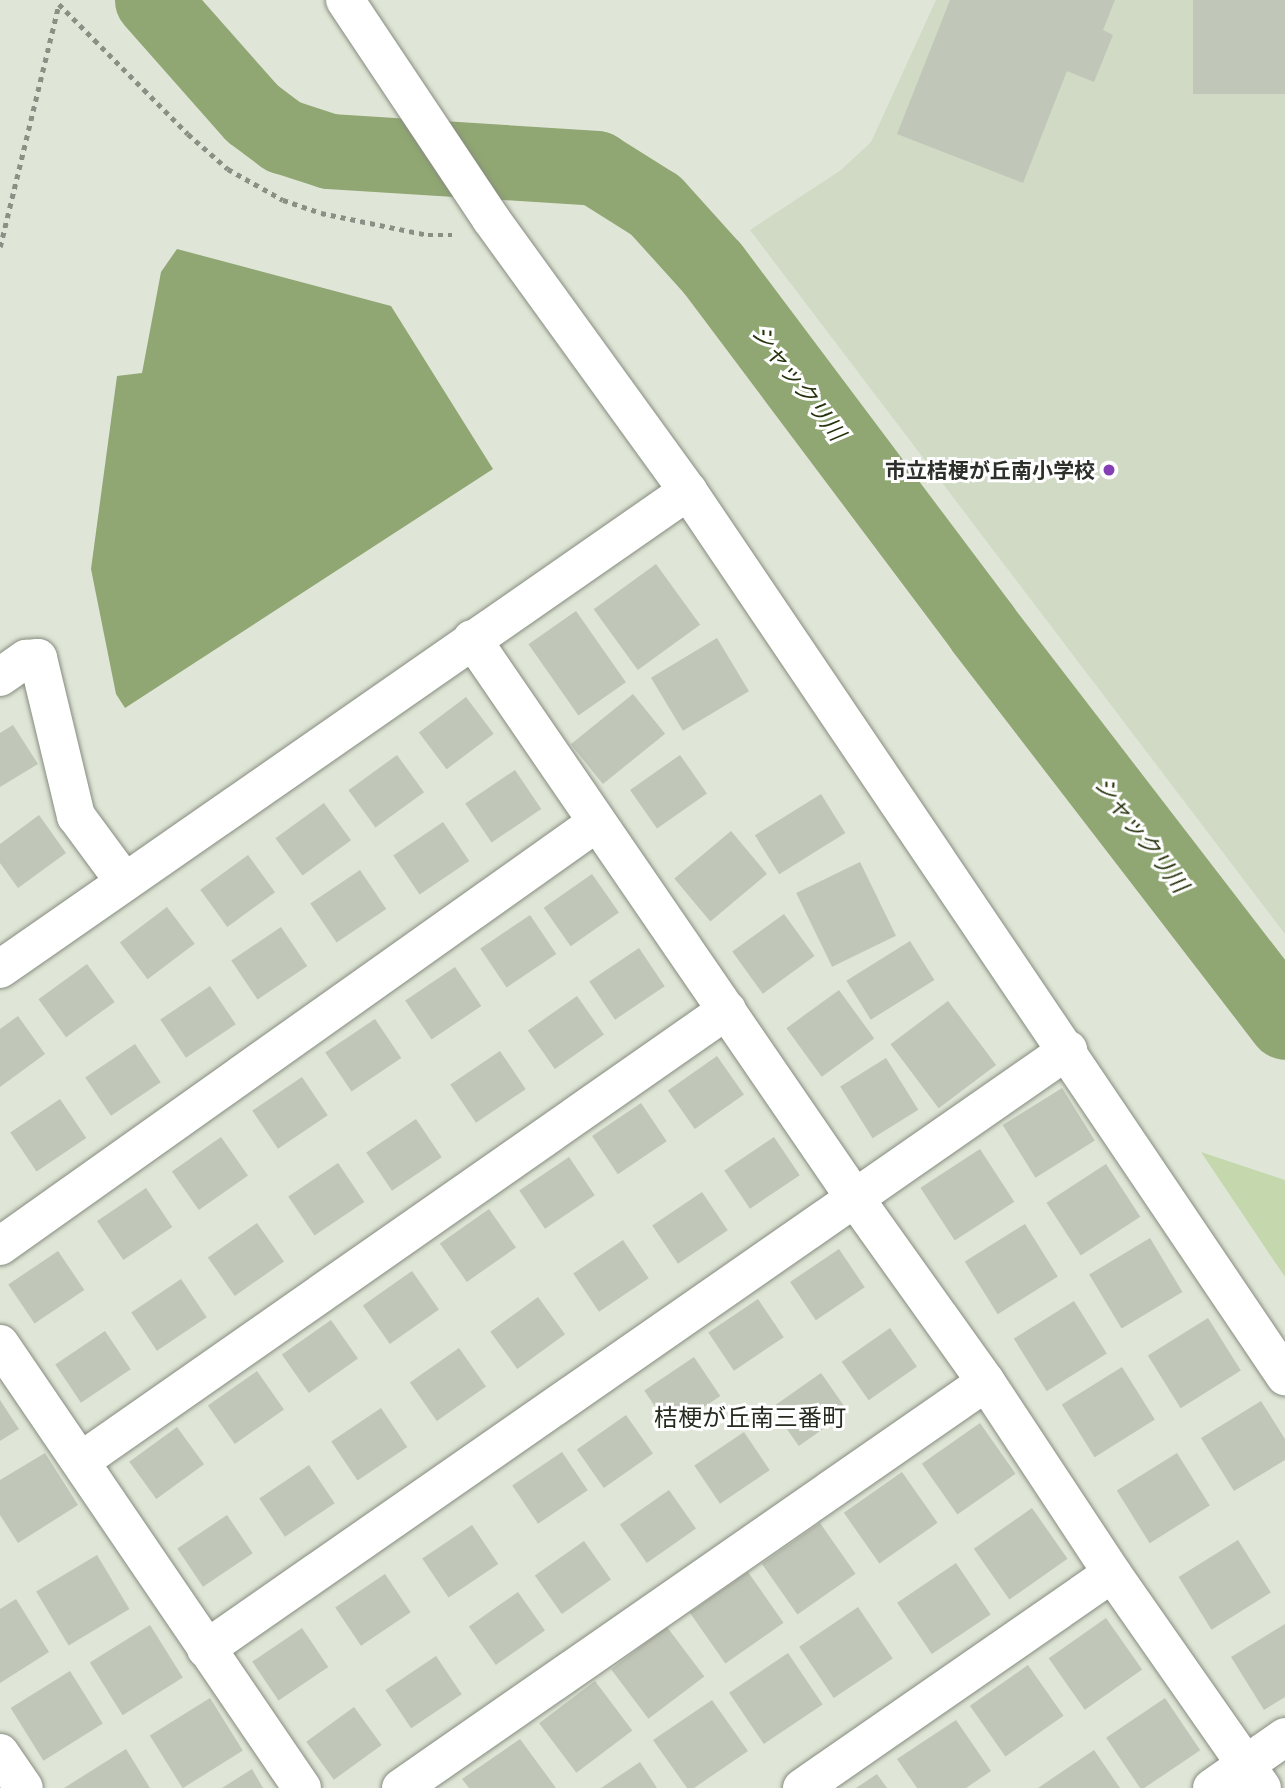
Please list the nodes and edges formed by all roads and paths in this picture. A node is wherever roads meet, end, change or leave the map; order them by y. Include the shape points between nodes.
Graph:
1 (345, 0) edge
2 (498, 227) junction
3 (0, 247) edge
4 (688, 491) junction
5 (472, 639) junction
6 (0, 677) edge
7 (596, 823) junction
8 (124, 881) junction
9 (0, 969) edge
10 (727, 1010) junction
11 (1068, 1050) junction
12 (854, 1197) junction
13 (0, 1246) edge
14 (0, 1344) edge
15 (1285, 1376) edge
16 (986, 1382) junction
17 (81, 1461) junction
18 (1112, 1573) junction
19 (206, 1648) junction
20 (1285, 1737) edge
21 (1254, 1776) edge
22 (302, 1788) edge
23 (401, 1788) edge
24 (802, 1788) edge
25 (1212, 1788) edge

1 - 2 street
2 - 3 path via 428,236 283,200 228,169 198,143 59,4
2 - 4 street
4 - 5 street
4 - 11 street
5 - 7 street
5 - 8 street
6 - 8 street via 26,659 38,659 76,816
7 - 10 street
7 - 13 street
8 - 9 street
10 - 12 street
10 - 17 street
11 - 12 street
11 - 15 street
12 - 16 street
12 - 19 street
14 - 17 street
16 - 18 street
16 - 23 street
17 - 19 street
18 - 21 street
18 - 24 street
19 - 22 street
20 - 21 street
21 - 25 street

